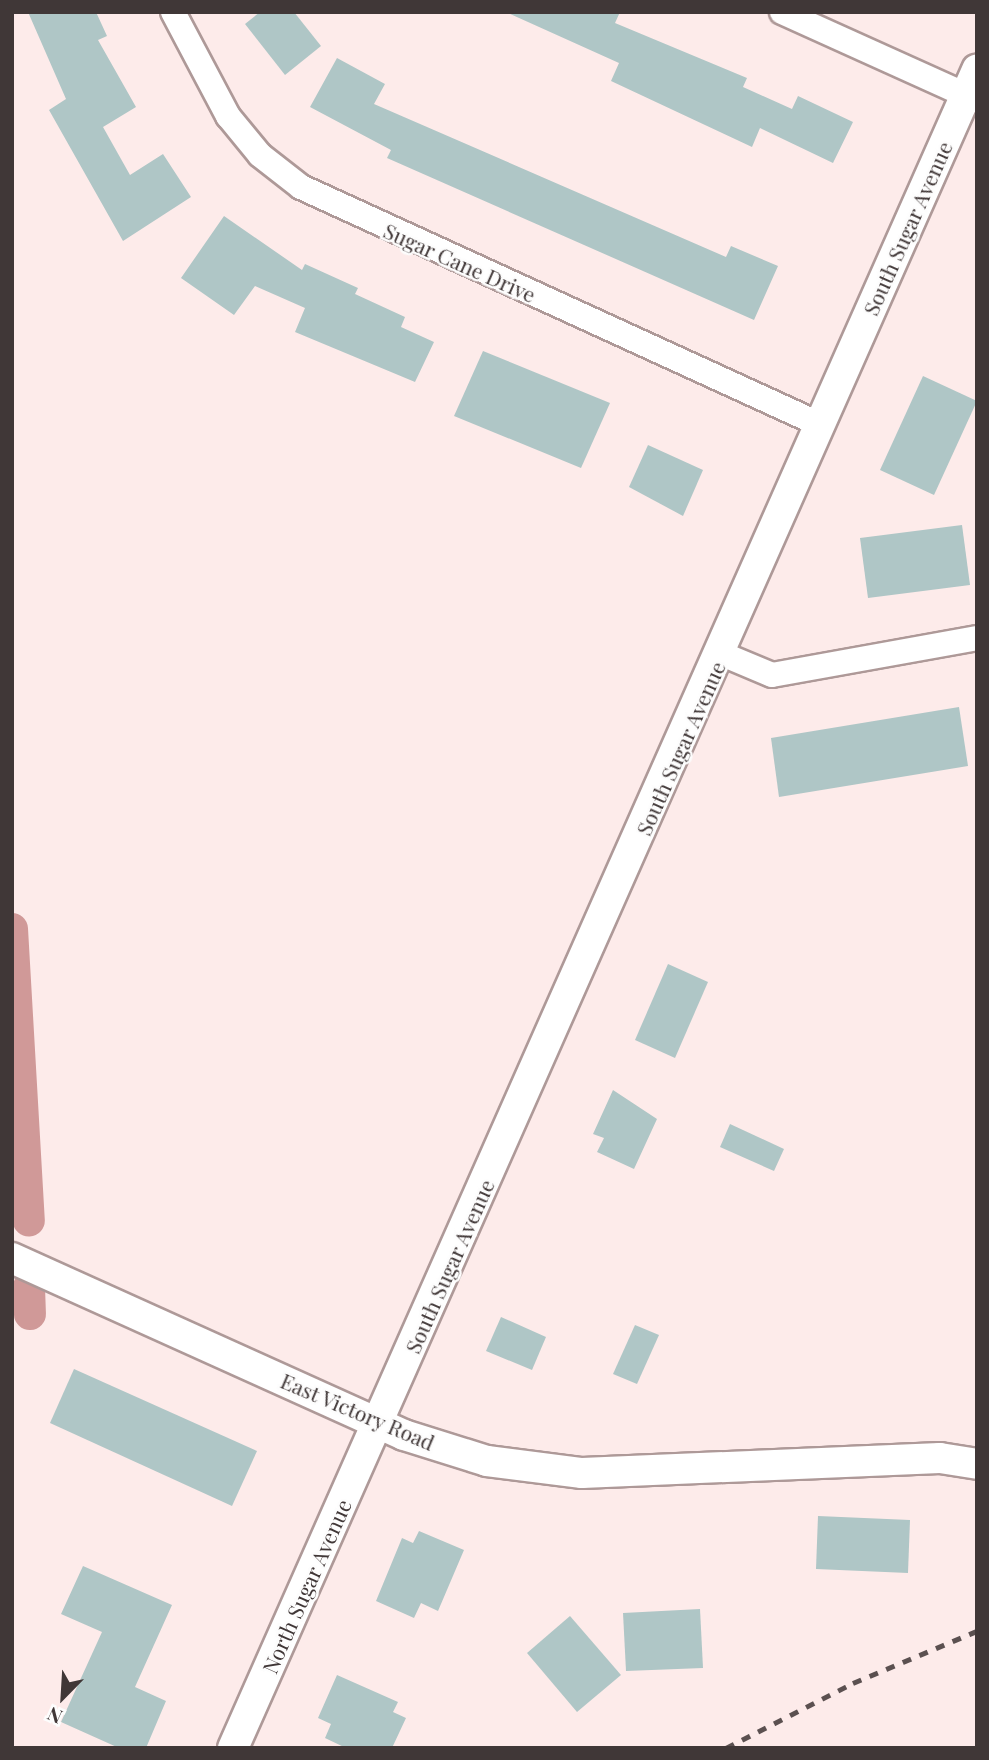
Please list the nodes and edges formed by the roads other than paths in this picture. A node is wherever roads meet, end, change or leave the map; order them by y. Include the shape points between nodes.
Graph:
1 (173, 12) edge
2 (782, 12) edge
3 (973, 89) edge
4 (821, 425) junction
5 (977, 638) edge
6 (722, 653) junction
7 (12, 1258) edge
8 (379, 1423) junction
9 (977, 1464) edge
10 (233, 1748) edge

1 - 4 street, Sugar Cane Drive via 228,116 301,187
2 - 3 street
3 - 4 street, South Sugar Avenue
4 - 6 street, South Sugar Avenue
5 - 6 street via 772,675
6 - 8 street, South Sugar Avenue
7 - 8 street, East Victory Road
8 - 9 street, East Victory Road via 487,1461 582,1474 940,1458
8 - 10 street, North Sugar Avenue

